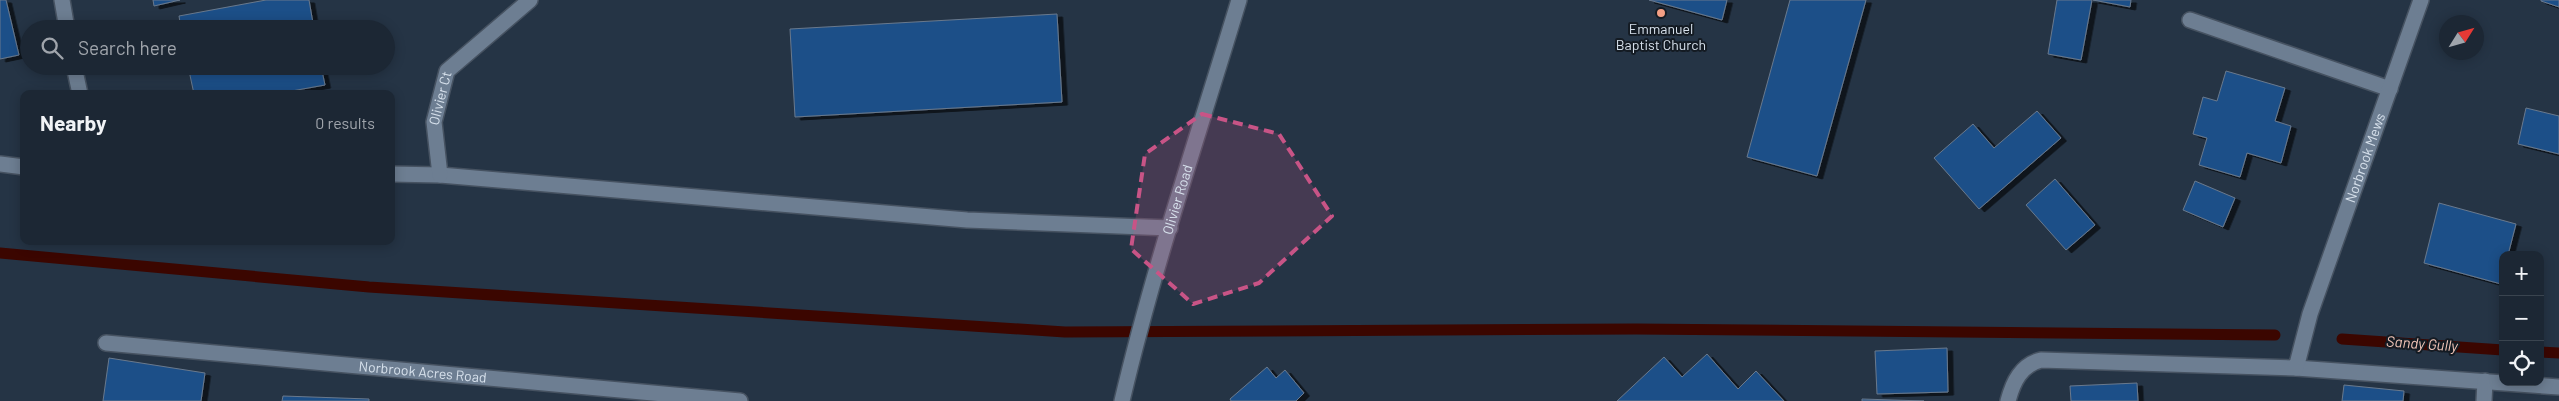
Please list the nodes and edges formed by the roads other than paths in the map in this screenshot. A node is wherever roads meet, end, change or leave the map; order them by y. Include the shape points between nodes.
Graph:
1 (62, 0) edge
2 (530, 0) edge
3 (1239, 0) edge
4 (2421, 0) edge
5 (65, 20) edge
6 (2190, 20) dead end
7 (76, 75) edge
8 (2390, 89) junction
9 (79, 90) edge
10 (0, 164) edge
11 (20, 166) edge
12 (395, 174) edge
13 (440, 175) junction
14 (1170, 228) junction
15 (106, 343) dead end
16 (2296, 368) junction
17 (2485, 381) junction
18 (2559, 387) edge
19 (1122, 399) edge
20 (740, 401) edge
21 (2008, 401) edge
22 (2484, 401) edge

1 - 5 street
2 - 13 street, Olivier Ct via 447,71 434,122
3 - 14 street, Olivier Road
4 - 8 street, Norbrook Mews
6 - 8 street
7 - 9 street
8 - 16 street, Norbrook Mews via 2310,314
10 - 11 street
12 - 13 street
13 - 14 street via 967,220
14 - 19 street, Olivier Road via 1156,266
15 - 20 street, Norbrook Acres Road
16 - 17 street
16 - 21 street via 2040,360 2029,363 2021,371
17 - 18 street
17 - 22 street

